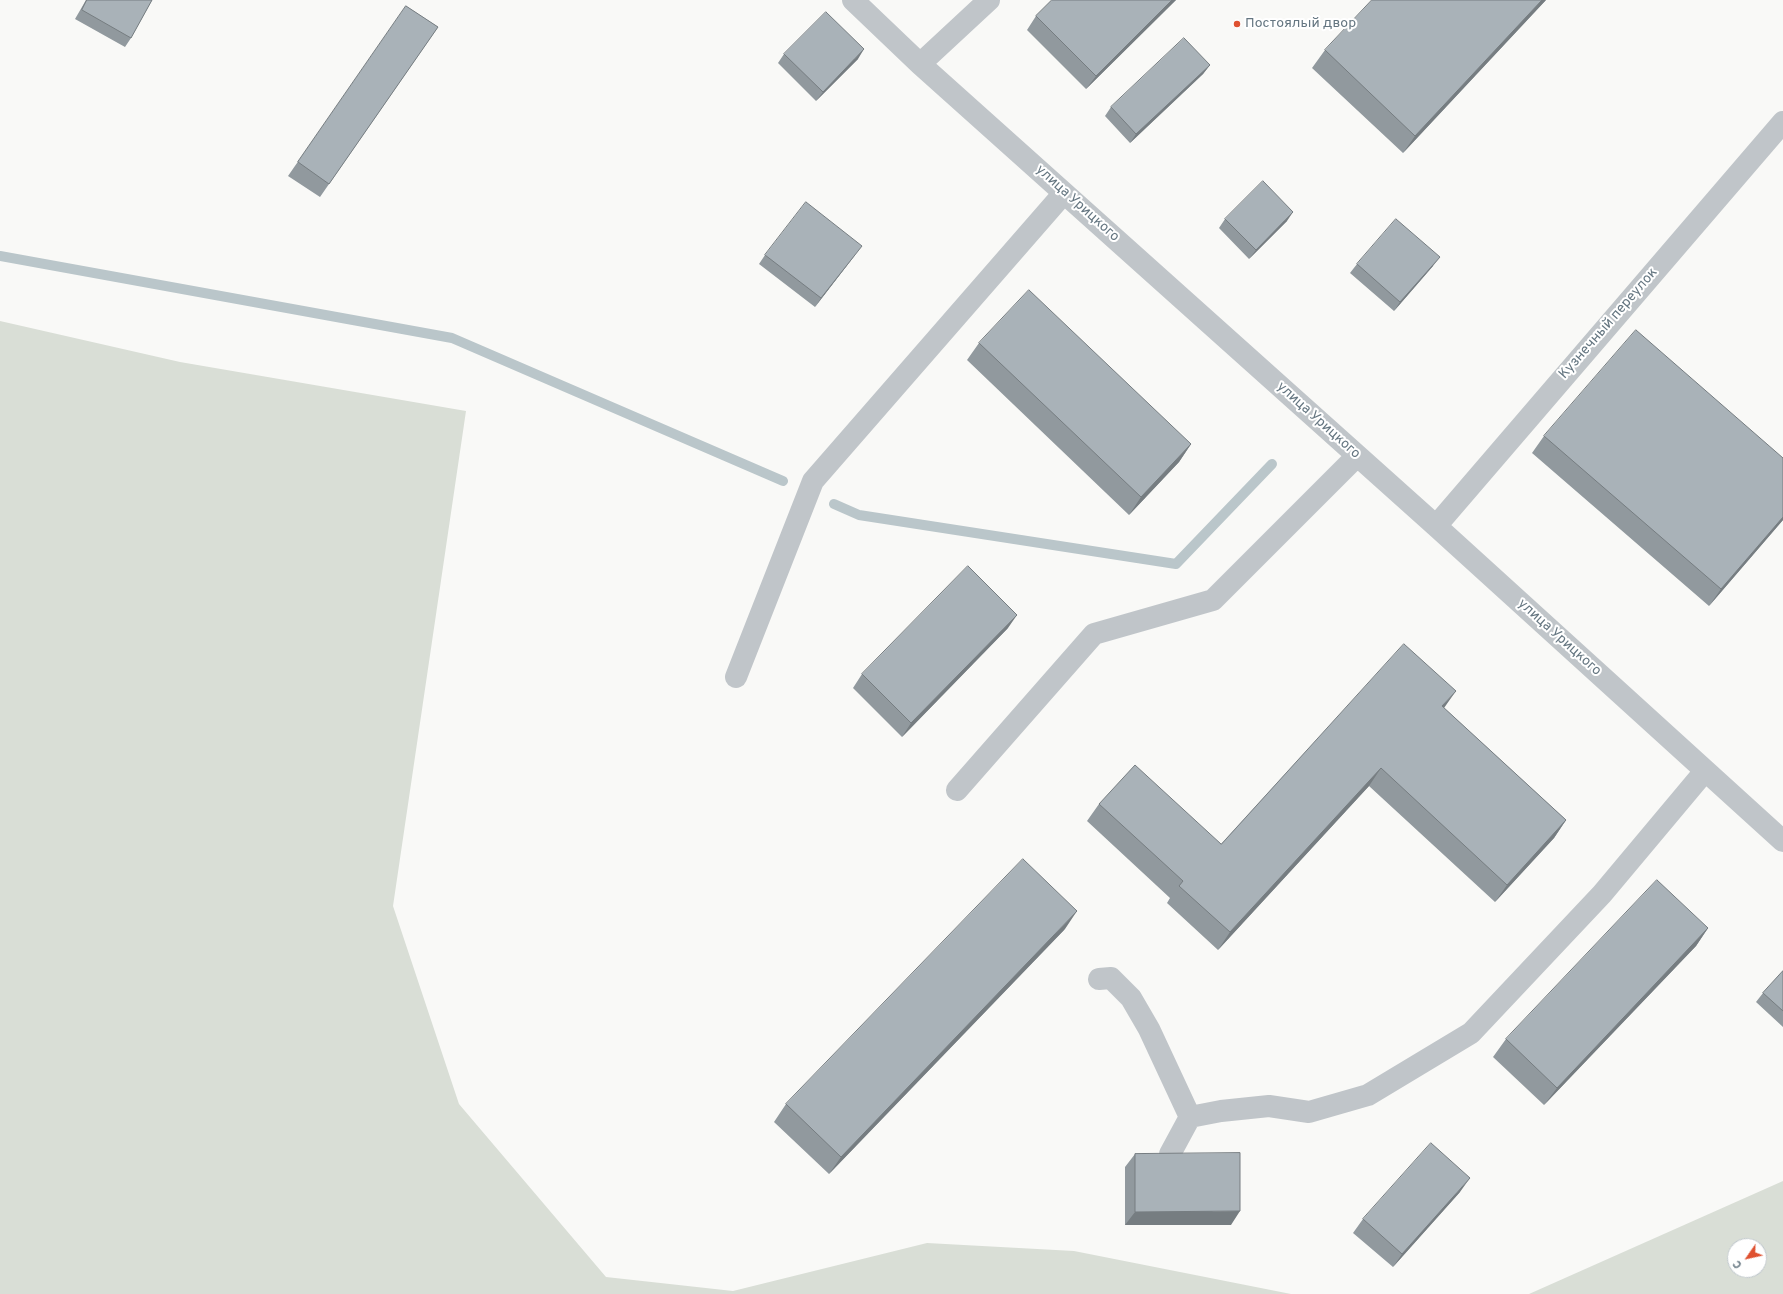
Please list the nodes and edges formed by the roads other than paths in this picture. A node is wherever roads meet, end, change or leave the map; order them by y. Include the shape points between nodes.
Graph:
1 (853, 0) edge
2 (989, 0) edge
3 (920, 64) junction
4 (1783, 122) edge
5 (1064, 193) junction
6 (1357, 456) junction
7 (1436, 526) junction
8 (736, 677) dead end
9 (1705, 770) junction
10 (957, 790) dead end
11 (1783, 842) edge
12 (1099, 979) dead end
13 (1190, 1117) junction
14 (1170, 1154) edge

1 - 3 street, улица Урицкого
2 - 3 street
3 - 5 street, улица Урицкого
4 - 7 street, Кузнечный переулок
5 - 6 street, улица Урицкого
5 - 8 street via 812,481
6 - 7 street, улица Урицкого
6 - 10 street via 1213,600 1094,634
7 - 9 street, улица Урицкого
9 - 11 street, улица Урицкого
9 - 13 street via 1602,894 1471,1033 1368,1095 1309,1112 1269,1106
12 - 13 street via 1111,978 1131,998 1149,1029
13 - 14 street

